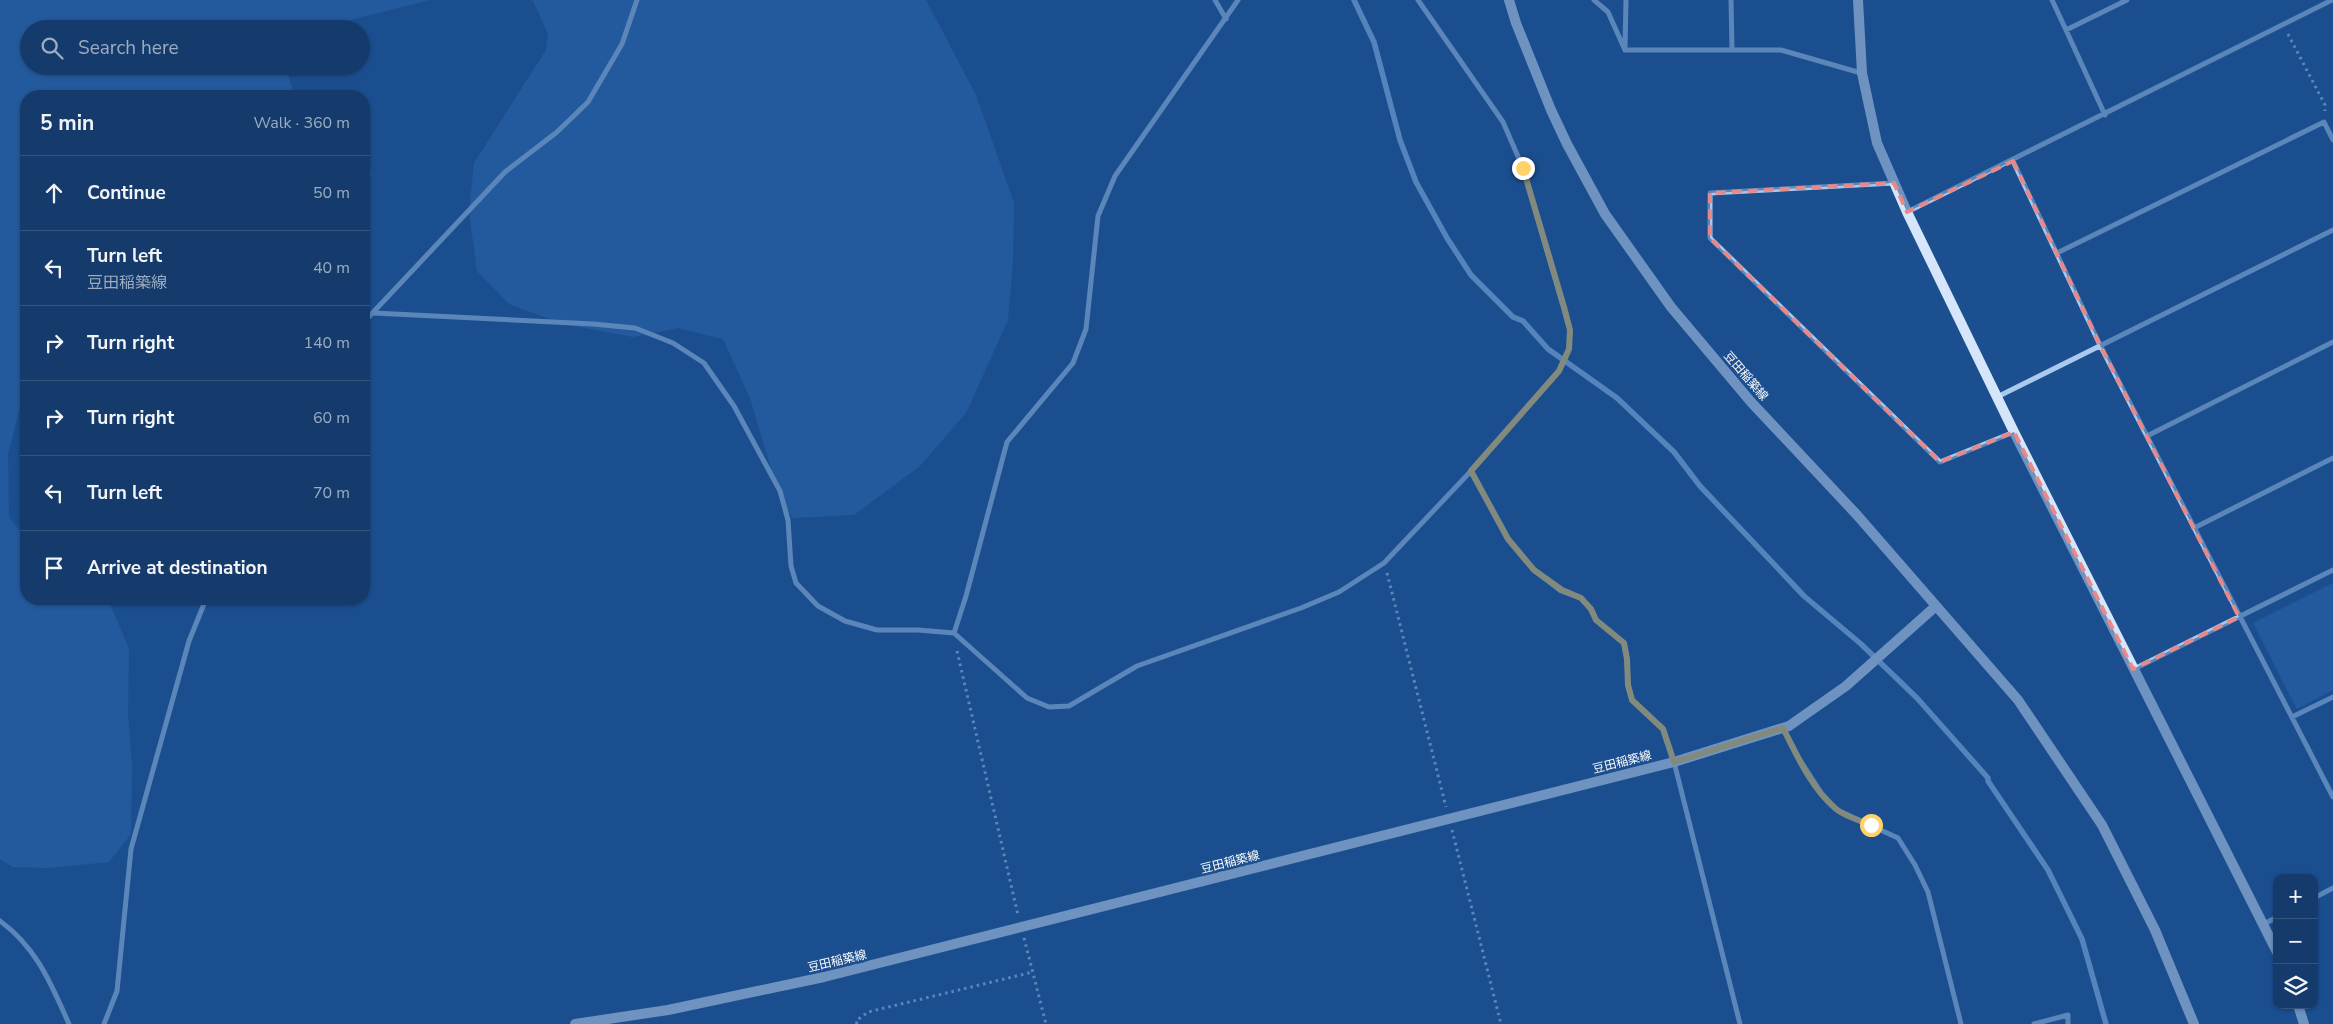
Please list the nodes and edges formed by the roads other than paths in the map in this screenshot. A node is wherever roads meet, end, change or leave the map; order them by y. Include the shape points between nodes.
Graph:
1 (637, 0) edge
2 (1216, 0) edge
3 (1238, 0) edge
4 (1418, 0) edge
5 (1509, 0) edge
6 (1594, 0) edge
7 (1626, 0) edge
8 (1730, 0) edge
9 (1858, 0) edge
10 (2052, 0) edge
11 (2127, 0) edge
12 (2332, 0) edge
13 (1226, 19) junction
14 (2066, 30) junction
15 (1732, 49) junction
16 (1625, 50) junction
17 (1862, 73) junction
18 (2105, 114) junction
19 (2333, 140) edge
20 (2013, 161) junction
21 (1894, 183) junction
22 (1907, 212) junction
23 (2333, 230) edge
24 (2057, 253) junction
25 (374, 313) junction
26 (370, 317) edge
27 (2333, 342) edge
28 (2100, 345) junction
29 (1997, 397) junction
30 (2014, 432) junction
31 (2147, 436) junction
32 (2333, 458) edge
33 (1471, 471) junction
34 (2194, 528) junction
35 (2333, 570) edge
36 (204, 605) edge
37 (1936, 606) junction
38 (2239, 617) junction
39 (954, 633) junction
40 (2133, 669) junction
41 (2333, 696) edge
42 (2292, 717) junction
43 (1786, 727) junction
44 (1674, 762) junction
45 (2333, 797) edge
46 (2333, 888) edge
47 (2318, 896) edge
48 (2273, 919) edge
49 (0, 921) edge
50 (2264, 924) junction
51 (2273, 943) edge
52 (2299, 1009) edge
53 (69, 1024) edge
54 (104, 1024) edge
55 (575, 1024) edge
56 (1740, 1024) edge
57 (1961, 1024) edge
58 (2034, 1024) edge
59 (2068, 1024) edge
60 (2194, 1024) edge
61 (2304, 1024) edge

1 - 25 street via 622,44 588,102 557,132 505,172
2 - 13 street
3 - 13 street
4 - 33 street via 1503,122 1523,168 1570,330 1569,349 1559,371
5 - 37 main road, 豆田稲築線 via 1551,110 1605,214 1671,307 1738,387
6 - 16 street via 1608,12
7 - 16 street
8 - 15 street
9 - 17 main road
10 - 14 street
11 - 14 street
12 - 18 street
13 - 39 street via 1208,40 1115,176 1098,216 1086,329 1073,362 1006,442
14 - 18 street
15 - 16 street
15 - 17 street via 1781,50
17 - 21 main road via 1877,143
18 - 20 street
19 - 24 street via 2324,122
20 - 22 street
20 - 24 street
21 - 22 main road
21 - 30 street via 1710,194 1710,238 1940,462
22 - 29 main road
23 - 28 street
24 - 28 street
25 - 26 street
25 - 39 street via 635,328 673,343 704,362 734,406 780,492 788,520 791,566 796,583 818,606 845,621 877,630
27 - 31 street
28 - 29 street
28 - 31 street
29 - 30 main road
30 - 40 main road
31 - 34 street
32 - 34 street
33 - 39 street via 1384,563 1331,595 1138,666 1069,706 1049,707 1026,698
33 - 44 street via 1508,539 1534,570 1562,590 1581,598 1596,620 1624,643 1632,700 1663,729
34 - 38 street
35 - 38 street
36 - 54 street via 189,641 131,849 117,991
37 - 43 main road, 豆田稲築線 via 1846,686
37 - 60 main road via 2018,700 2102,824 2156,930
38 - 40 street
38 - 42 street
40 - 50 main road
41 - 42 street
42 - 45 street
43 - 44 main road, 豆田稲築線
43 - 57 street via 1798,758 1822,794 1837,810 1898,838 1915,866 1928,892
44 - 55 main road, 豆田稲築線 via 824,977 668,1010
44 - 56 street
46 - 47 street
48 - 50 street
49 - 53 street via 18,934 45,972
50 - 51 main road
52 - 61 main road
58 - 59 street via 2068,1015

